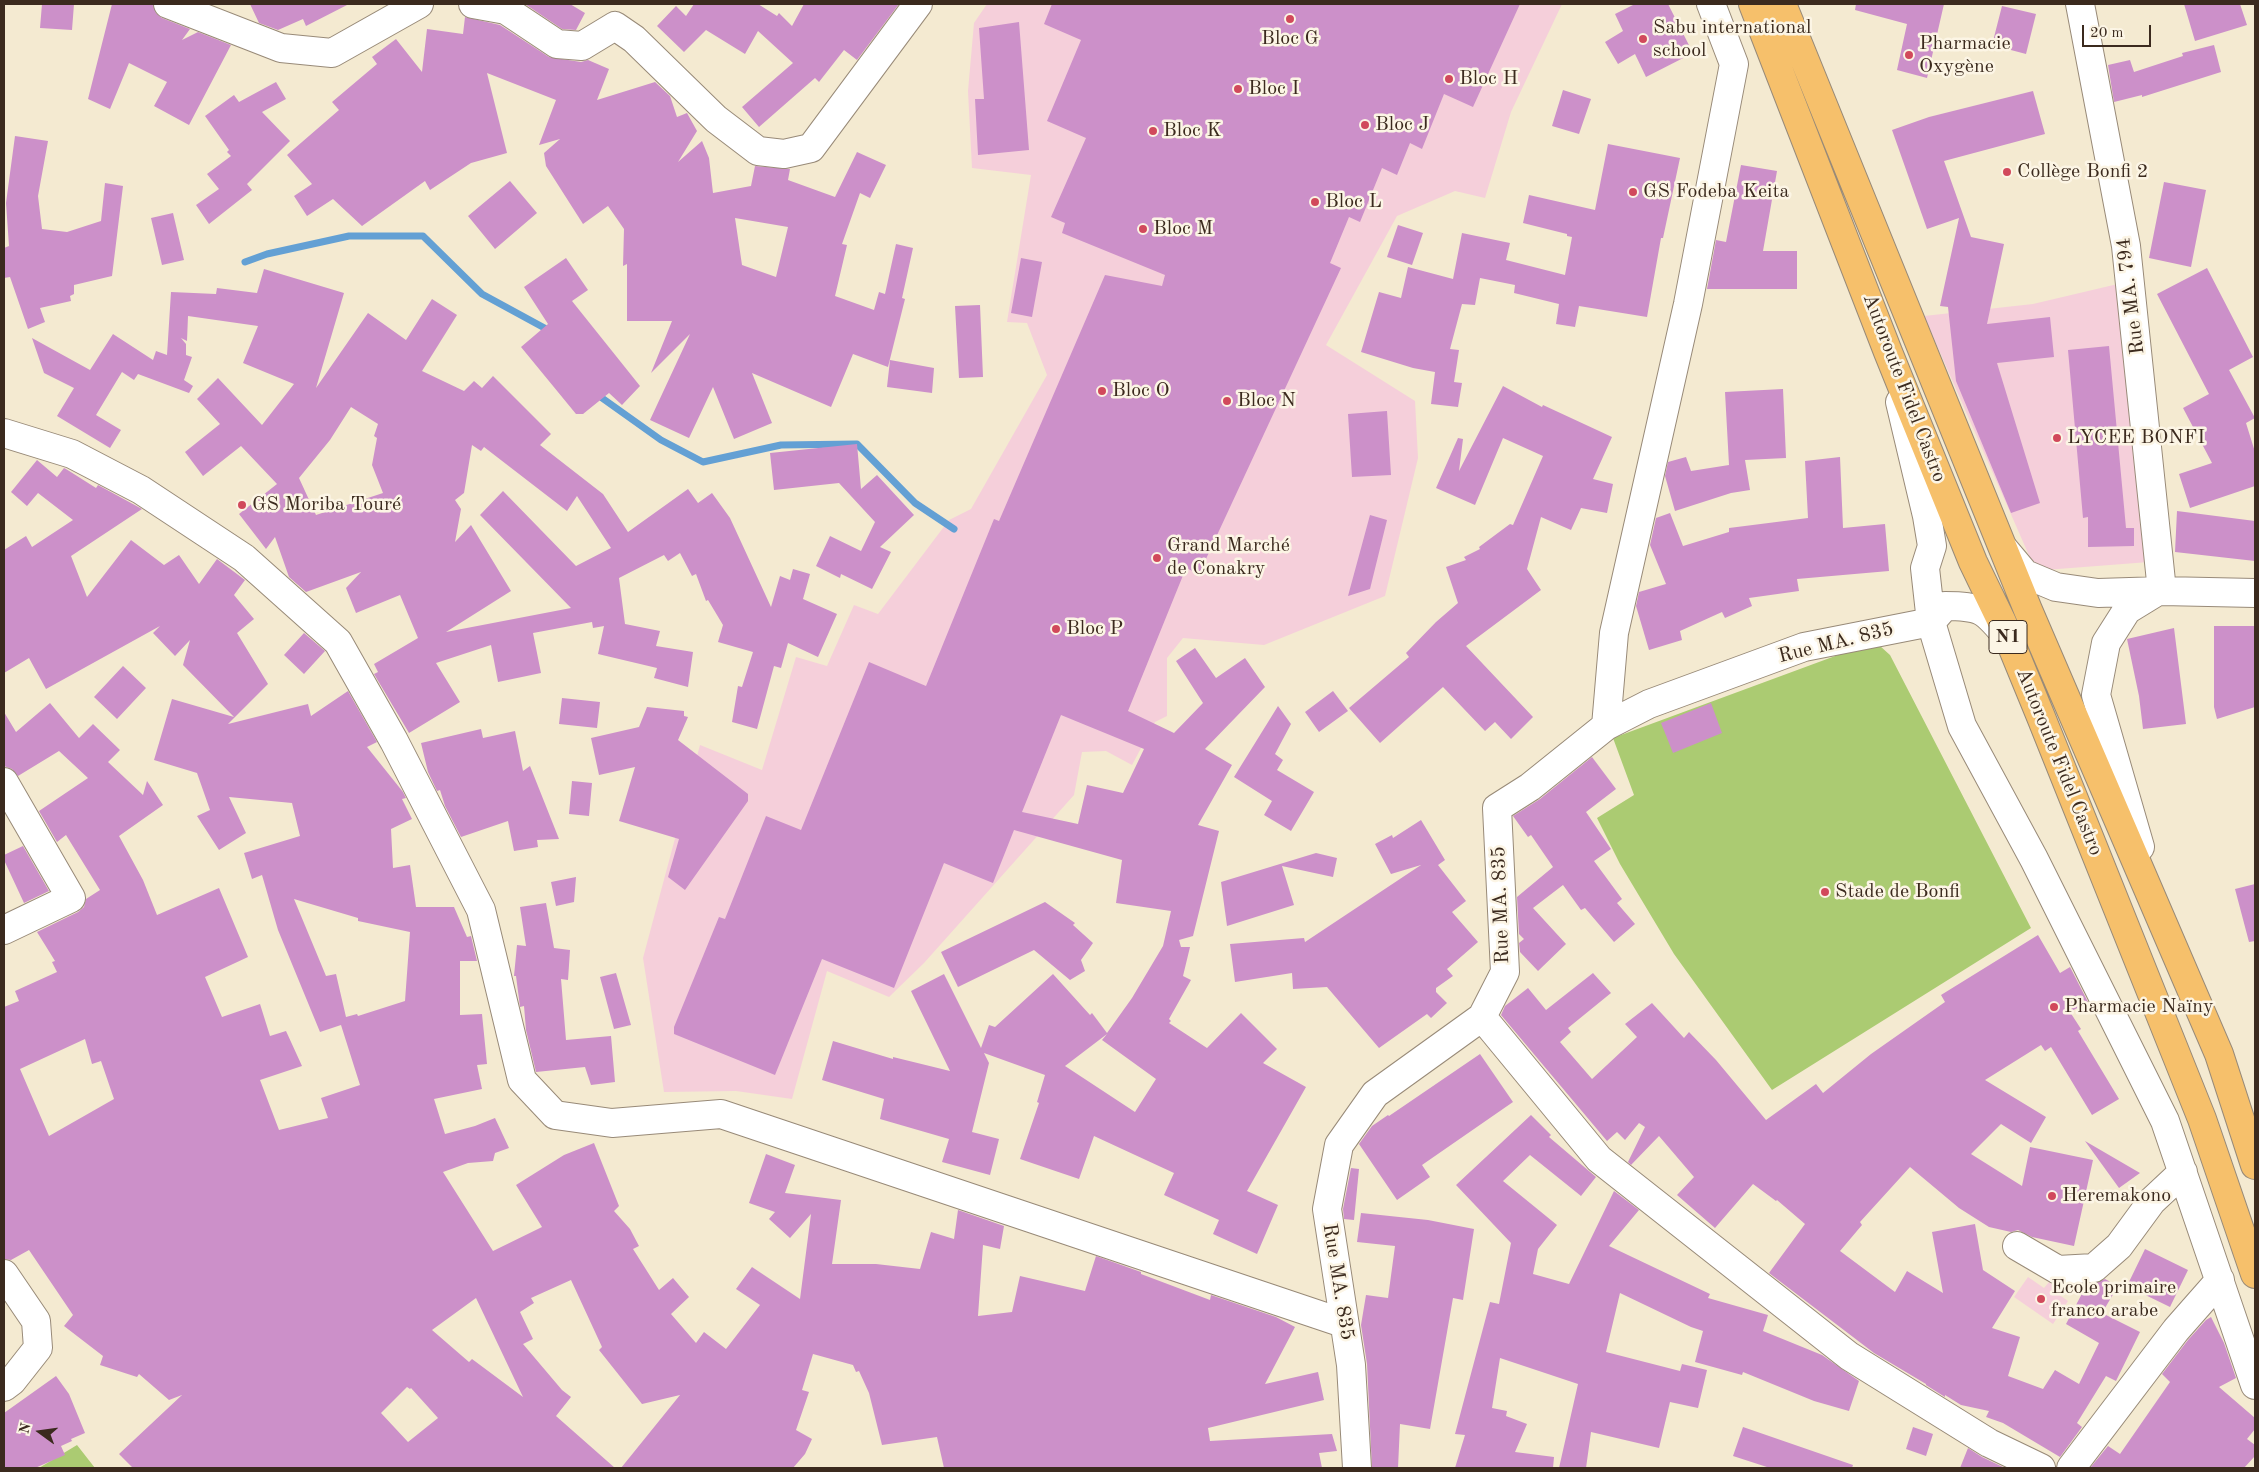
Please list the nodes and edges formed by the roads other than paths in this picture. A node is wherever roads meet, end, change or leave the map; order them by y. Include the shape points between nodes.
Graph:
1 (168, 4) edge
2 (419, 4) edge
3 (473, 4) edge
4 (918, 4) edge
5 (1711, 4) edge
6 (1753, 4) edge
7 (1782, 4) edge
8 (2080, 4) edge
9 (1888, 352) junction
10 (4, 433) edge
11 (2003, 547) junction
12 (2160, 591) junction
13 (2255, 593) edge
14 (1932, 622) junction
15 (2009, 640) junction
16 (1606, 726) junction
17 (4, 782) edge
18 (2160, 917) junction
19 (4, 930) edge
20 (1482, 1017) junction
21 (2255, 1165) edge
22 (2183, 1172) junction
23 (2017, 1246) dead end
24 (4, 1274) edge
25 (2255, 1274) edge
26 (2220, 1280) junction
27 (1343, 1323) junction
28 (2255, 1385) edge
29 (4, 1387) edge
30 (1358, 1468) edge
31 (2041, 1468) edge
32 (2071, 1468) edge

1 - 2 street via 282,48 332,53
3 - 4 street via 506,10 557,44 582,46 615,26 634,39 716,119 758,151 784,154 812,148
5 - 16 street via 1734,64 1688,304 1614,634
6 - 9 highway, Autoroute Fidel Castro / N1
7 - 11 highway, Autoroute Fidel Castro / N1
8 - 12 street, Rue MA. 794 via 2126,246
9 - 14 street via 1932,546 1925,568
9 - 15 highway, Autoroute Fidel Castro / N1 via 1973,562
10 - 27 street via 72,454 141,490 244,558 338,642 394,741 481,910 522,1080 555,1115 612,1123 720,1114
11 - 12 street via 2025,574 2056,587 2098,593
11 - 18 highway, Autoroute Fidel Castro / N1
12 - 13 street
12 - 18 street via 2127,610 2106,643 2096,695
14 - 15 street via 1946,606 1971,606 1990,616
14 - 16 street, Rue MA. 835 via 1804,647 1649,704
14 - 22 street via 1962,726 2034,859 2165,1121
15 - 25 highway, Autoroute Fidel Castro / N1 via 2202,1119
16 - 20 street, Rue MA. 835 via 1497,808 1505,972
17 - 19 street via 71,898
18 - 21 highway, Autoroute Fidel Castro / N1 via 2219,1054
20 - 27 street, Rue MA. 835 via 1375,1094 1339,1145 1326,1209
20 - 31 street via 1599,1159 1849,1356 1990,1443
22 - 23 street via 2152,1201 2119,1246 2094,1268 2058,1270
22 - 26 street
24 - 29 street via 36,1321 38,1348
26 - 28 street
26 - 32 street via 2176,1330
27 - 30 street, Rue MA. 835 via 1351,1365

